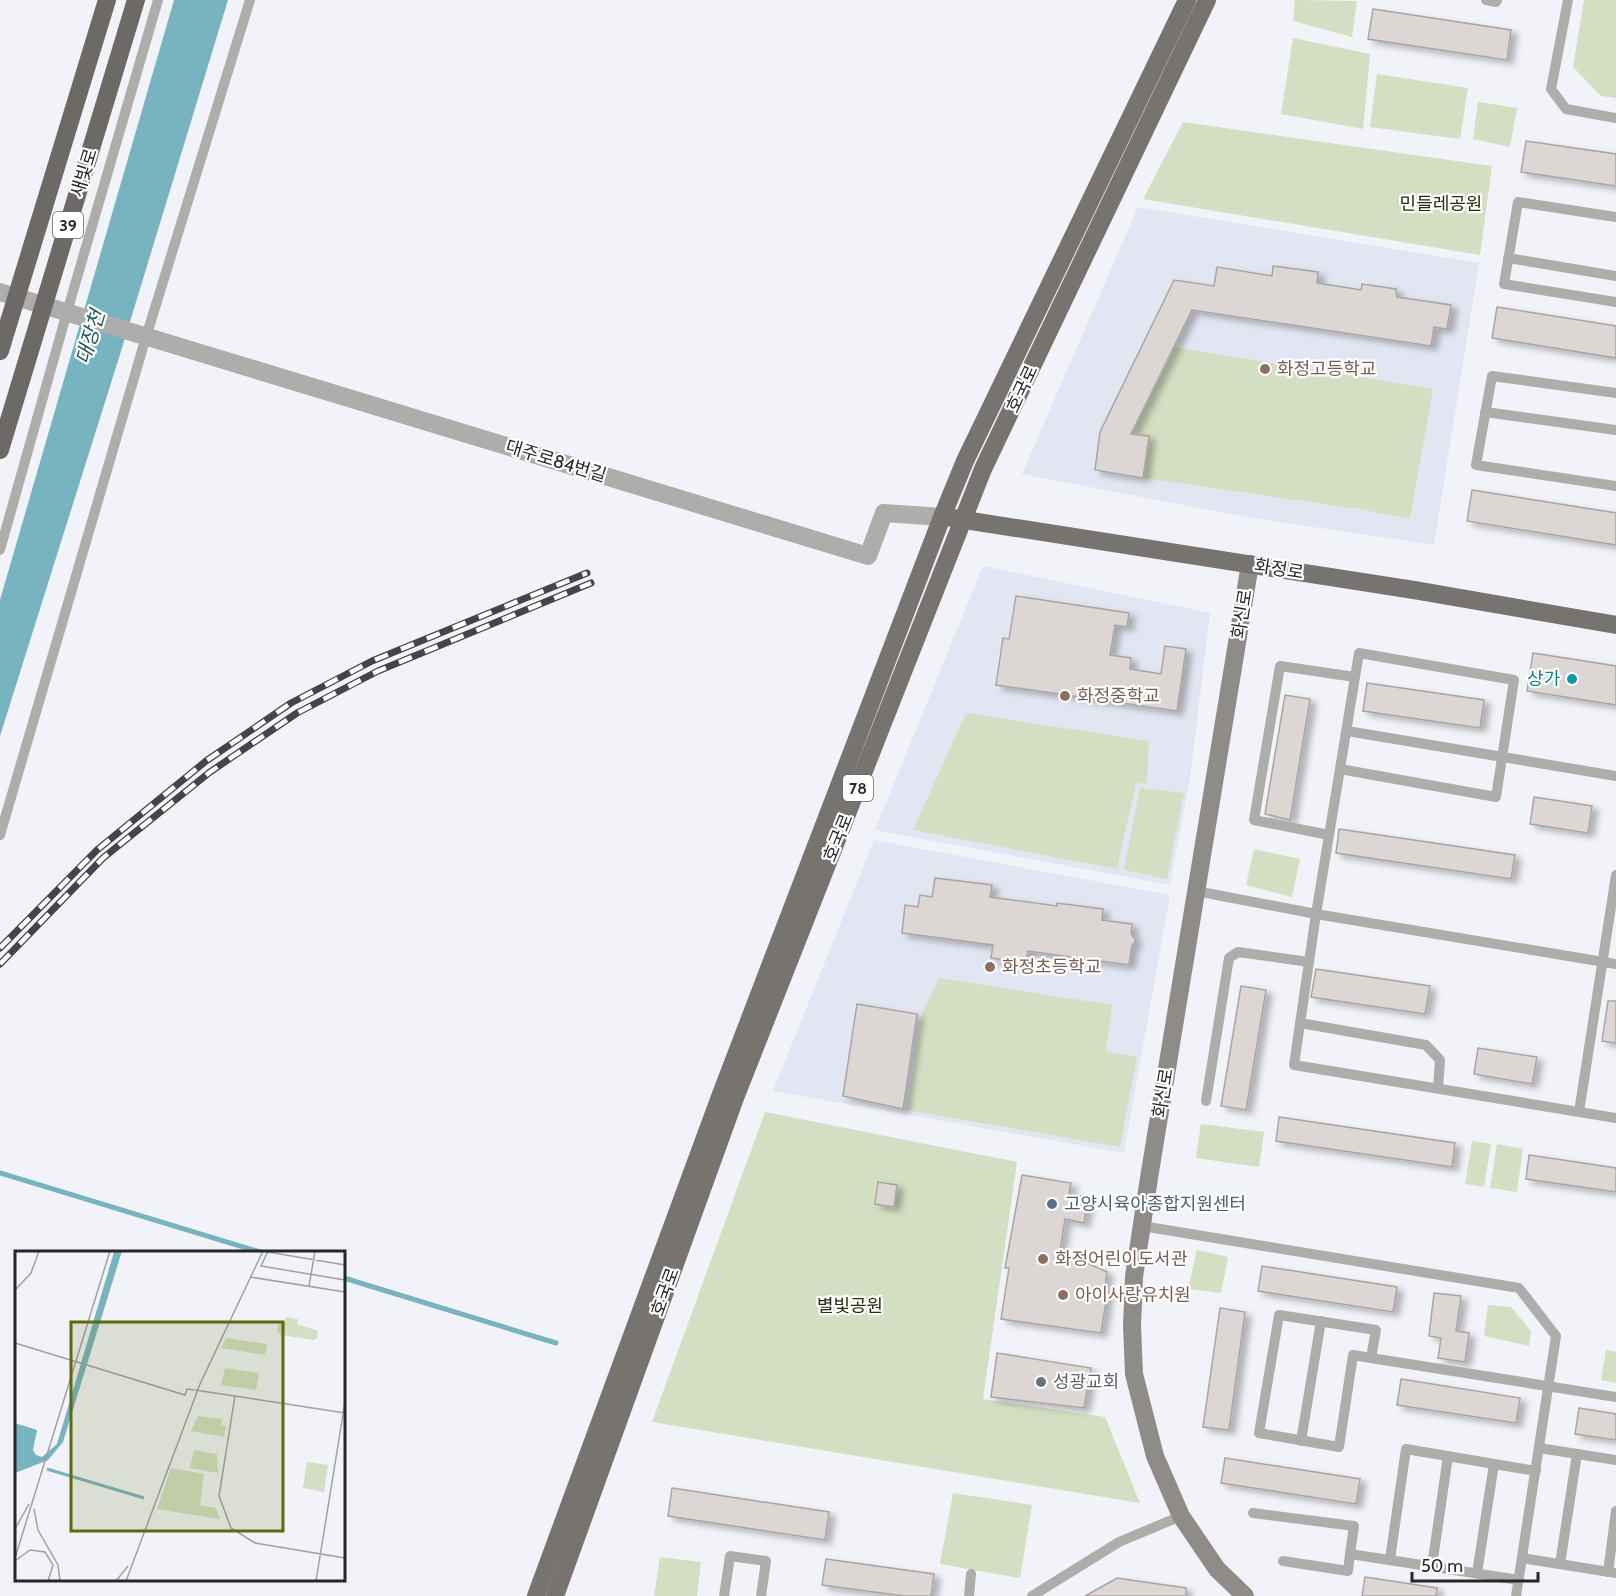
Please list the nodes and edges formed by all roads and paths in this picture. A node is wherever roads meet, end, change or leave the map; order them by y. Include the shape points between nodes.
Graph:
1 (107, 0) edge
2 (136, 0) edge
3 (158, 0) edge
4 (250, 0) edge
5 (1187, 0) edge
6 (1207, 0) edge
7 (1486, 0) edge
8 (1497, 0) edge
9 (1568, 0) edge
10 (1616, 118) edge
11 (1616, 217) edge
12 (1508, 258) junction
13 (1616, 276) edge
14 (0, 292) edge
15 (1616, 302) edge
16 (66, 312) junction
17 (146, 337) junction
18 (0, 351) edge
19 (1616, 393) edge
20 (1485, 412) junction
21 (1616, 430) edge
22 (0, 450) edge
23 (1616, 486) edge
24 (942, 517) junction
25 (964, 520) junction
26 (0, 550) edge
27 (1250, 564) junction
28 (1616, 626) edge
29 (1355, 677) junction
30 (1347, 731) junction
31 (1503, 756) junction
32 (1340, 769) junction
33 (1616, 776) edge
34 (0, 835) edge
35 (1329, 835) junction
36 (1616, 875) edge
37 (1196, 891) junction
38 (1316, 914) junction
39 (1309, 962) junction
40 (1602, 962) junction
41 (1616, 964) edge
42 (1300, 1023) junction
43 (1438, 1088) junction
44 (1206, 1101) dead end
45 (1579, 1112) junction
46 (1616, 1118) edge
47 (1142, 1226) junction
48 (1322, 1321) junction
49 (1371, 1359) junction
50 (1548, 1387) junction
51 (1616, 1397) edge
52 (1301, 1441) junction
53 (1539, 1448) junction
54 (1577, 1454) junction
55 (1448, 1456) junction
56 (1616, 1460) edge
57 (1494, 1464) junction
58 (1536, 1471) junction
59 (1616, 1511) edge
60 (1253, 1513) dead end
61 (1181, 1516) junction
62 (1350, 1554) junction
63 (1522, 1558) junction
64 (1390, 1559) junction
65 (1283, 1561) dead end
66 (1560, 1564) junction
67 (1431, 1566) junction
68 (1612, 1572) edge
69 (1477, 1573) junction
70 (971, 1574) dead end
71 (1519, 1580) junction
72 (536, 1596) edge
73 (555, 1596) edge
74 (724, 1596) edge
75 (761, 1596) edge
76 (969, 1596) edge
77 (1032, 1596) edge
78 (1245, 1596) edge
79 (1516, 1596) edge

1 - 18 highway, 새빛로 / 39, bridge
2 - 22 highway, 새빛로 / 39, bridge
3 - 16 lane
4 - 17 lane
5 - 24 main road, 호국로 / 78 via 965,461
6 - 25 main road, 호국로 / 78 via 983,469
7 - 8 lane
9 - 10 lane via 1551,89 1566,109
11 - 12 lane via 1518,202
12 - 13 lane
12 - 15 lane via 1504,284
14 - 16 street
16 - 17 street
16 - 26 lane
17 - 24 street, 대주로84번길 via 868,556 884,513
17 - 34 lane
19 - 20 lane via 1492,375
20 - 21 lane
20 - 23 lane via 1476,465
24 - 25 main road, 화정로
24 - 72 main road, 호국로 / 78 via 721,1094
25 - 27 main road, 화정로
25 - 73 main road, 호국로 / 78 via 735,1098
27 - 28 main road, 화정로
27 - 37 main road, 화신로
29 - 30 lane
29 - 31 lane via 1359,653 1514,680
29 - 35 lane via 1280,666 1254,820
30 - 31 lane
30 - 32 lane
31 - 32 lane via 1496,797
31 - 33 lane
32 - 35 lane
35 - 38 lane
36 - 40 lane
37 - 38 lane
37 - 47 main road, 화신로
38 - 39 lane
38 - 40 lane
39 - 42 lane
39 - 44 lane via 1238,952 1229,958
40 - 41 lane
40 - 45 lane
42 - 43 lane via 1426,1044 1440,1060
42 - 43 lane via 1294,1065
43 - 45 lane
45 - 46 lane
47 - 50 lane via 1519,1288 1556,1336
47 - 61 main road, 화신로 via 1134,1277 1134,1374 1155,1456
48 - 49 lane via 1376,1330
48 - 52 lane
48 - 52 lane via 1279,1315 1259,1433
49 - 50 lane
49 - 52 lane via 1353,1355 1339,1447
50 - 51 lane
50 - 53 lane
53 - 54 lane
53 - 58 lane
54 - 56 lane
54 - 66 lane
55 - 57 lane
55 - 64 lane via 1406,1449
55 - 67 lane
57 - 58 lane
57 - 69 lane
58 - 63 lane
59 - 68 lane
60 - 62 lane via 1354,1527
61 - 77 lane via 1119,1542
61 - 78 main road, 화신로 via 1217,1569
62 - 64 lane
62 - 65 lane via 1348,1571
63 - 66 lane
63 - 71 lane
64 - 67 lane
66 - 68 lane
67 - 69 lane
69 - 71 lane
70 - 76 lane
71 - 79 lane
74 - 75 lane via 730,1556 766,1561

